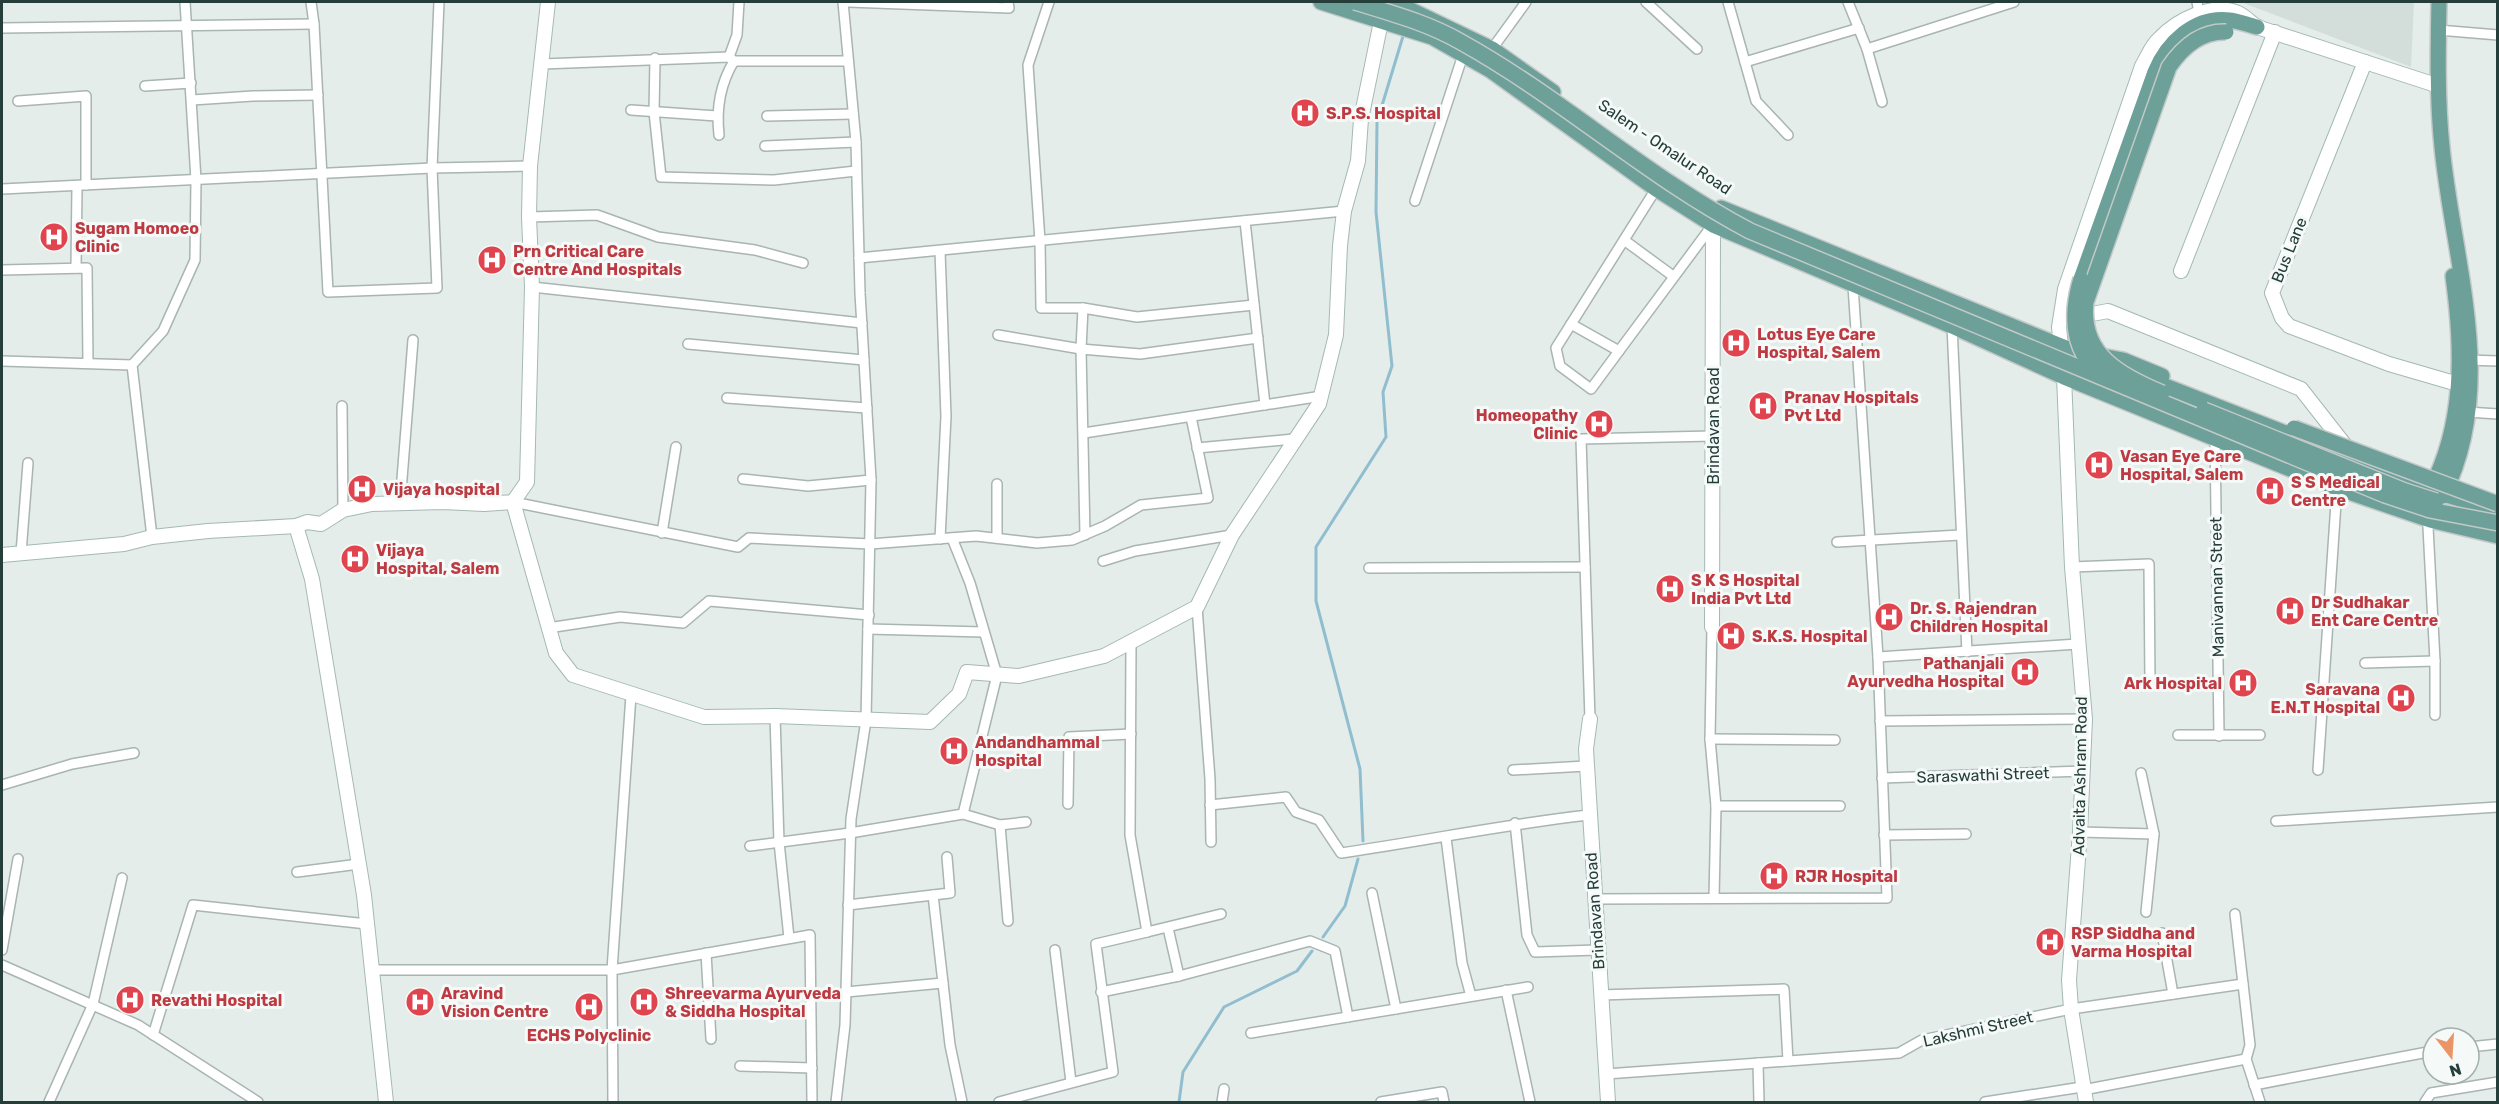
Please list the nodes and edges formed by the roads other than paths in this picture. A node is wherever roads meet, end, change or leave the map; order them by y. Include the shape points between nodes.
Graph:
1 (185, 2) edge
2 (311, 2) edge
3 (439, 2) edge
4 (548, 2) edge
5 (739, 2) edge
6 (843, 2) edge
7 (848, 2) edge
8 (1008, 2) edge
9 (1049, 2) edge
10 (1321, 2) edge
11 (1355, 2) edge
12 (1385, 2) edge
13 (1526, 2) edge
14 (1646, 2) edge
15 (1728, 2) edge
16 (1848, 2) edge
17 (2014, 2) edge
18 (2433, 2) edge
19 (2439, 2) edge
20 (1406, 6) edge
21 (2198, 7) edge
22 (1382, 21) junction
23 (314, 24) junction
24 (187, 26) junction
25 (2228, 26) junction
26 (2257, 27) junction
27 (2, 28) edge
28 (1858, 28) junction
29 (2438, 30) junction
30 (2275, 32) junction
31 (2498, 34) edge
32 (1492, 49) junction
33 (1696, 49) dead end
34 (1867, 49) junction
35 (1463, 55) junction
36 (655, 58) junction
37 (731, 59) junction
38 (848, 61) junction
39 (1745, 62) junction
40 (2365, 62) junction
41 (542, 64) junction
42 (191, 83) junction
43 (145, 86) dead end
44 (2434, 86) junction
45 (318, 95) junction
46 (18, 100) dead end
47 (192, 100) junction
48 (1882, 102) dead end
49 (631, 110) dead end
50 (654, 112) junction
51 (853, 114) junction
52 (717, 116) junction
53 (767, 116) dead end
54 (719, 135) dead end
55 (1788, 135) dead end
56 (855, 142) junction
57 (765, 146) dead end
58 (530, 166) junction
59 (432, 168) junction
60 (856, 171) junction
61 (323, 173) junction
62 (196, 180) junction
63 (81, 185) junction
64 (2, 189) edge
65 (1656, 189) junction
66 (1415, 201) dead end
67 (1724, 210) junction
68 (1344, 211) junction
69 (528, 217) junction
70 (1245, 221) junction
71 (1713, 225) junction
72 (1624, 240) junction
73 (1040, 241) junction
74 (940, 250) junction
75 (859, 258) junction
76 (803, 263) dead end
77 (76, 268) junction
78 (2, 270) edge
79 (2181, 271) dead end
80 (1673, 276) junction
81 (1853, 286) junction
82 (532, 287) junction
83 (1254, 305) junction
84 (1083, 308) junction
85 (862, 323) junction
86 (1571, 324) junction
87 (1952, 326) junction
88 (2059, 327) junction
89 (998, 335) dead end
90 (1258, 338) junction
91 (413, 340) dead end
92 (688, 344) dead end
93 (2057, 345) junction
94 (1081, 349) junction
95 (1619, 351) junction
96 (864, 360) junction
97 (2465, 360) junction
98 (2, 361) edge
99 (2498, 361) edge
100 (88, 363) junction
101 (132, 365) junction
102 (2064, 377) junction
103 (2121, 387) junction
104 (2464, 387) junction
105 (1322, 396) junction
106 (727, 398) dead end
107 (1265, 405) junction
108 (342, 406) dead end
109 (867, 408) junction
110 (2467, 412) junction
111 (2498, 414) edge
112 (1191, 417) junction
113 (1084, 433) junction
114 (1712, 436) junction
115 (2215, 437) junction
116 (1294, 439) junction
117 (676, 447) dead end
118 (1197, 448) junction
119 (2357, 461) junction
120 (28, 463) dead end
121 (743, 479) dead end
122 (871, 480) junction
123 (997, 484) dead end
124 (2337, 488) junction
125 (2437, 492) junction
126 (513, 502) junction
127 (400, 504) junction
128 (2498, 504) edge
129 (343, 510) junction
130 (2498, 513) edge
131 (2415, 515) junction
132 (2430, 520) junction
133 (2498, 523) edge
134 (296, 526) junction
135 (662, 533) junction
136 (1085, 535) junction
137 (1232, 535) junction
138 (1960, 535) junction
139 (2498, 536) edge
140 (152, 537) junction
141 (952, 538) junction
142 (997, 538) junction
143 (940, 539) junction
144 (1869, 540) junction
145 (1837, 542) dead end
146 (870, 544) junction
147 (21, 553) junction
148 (2, 555) edge
149 (1103, 561) dead end
150 (1585, 567) junction
151 (2072, 567) junction
152 (1369, 568) dead end
153 (1197, 606) junction
154 (869, 615) junction
155 (1712, 627) joint
156 (548, 628) junction
157 (868, 629) junction
158 (983, 632) junction
159 (1131, 642) junction
160 (2078, 644) junction
161 (1967, 652) junction
162 (1878, 657) junction
163 (2435, 661) junction
164 (2365, 663) dead end
165 (997, 675) junction
166 (2150, 684) dead end
167 (631, 695) junction
168 (2434, 715) dead end
169 (774, 716) junction
170 (1590, 719) joint
171 (2085, 719) junction
172 (866, 720) junction
173 (1880, 721) junction
174 (1131, 734) junction
175 (2178, 735) dead end
176 (2260, 735) dead end
177 (2219, 736) junction
178 (1710, 739) junction
179 (1834, 740) dead end
180 (134, 753) dead end
181 (1586, 766) junction
182 (1513, 770) dead end
183 (2318, 770) dead end
184 (2083, 771) junction
185 (2141, 774) dead end
186 (1882, 778) junction
187 (2, 784) edge
188 (1068, 804) dead end
189 (1210, 806) junction
190 (1716, 806) junction
191 (1840, 806) dead end
192 (2498, 807) edge
193 (963, 814) junction
194 (1589, 815) junction
195 (2276, 821) dead end
196 (1026, 822) dead end
197 (1515, 823) junction
198 (1000, 825) junction
199 (2080, 832) junction
200 (850, 833) junction
201 (1966, 834) dead end
202 (2154, 834) junction
203 (1884, 835) junction
204 (1446, 838) junction
205 (778, 842) junction
206 (1211, 842) dead end
207 (750, 846) dead end
208 (947, 857) dead end
209 (18, 859) dead end
210 (359, 864) junction
211 (297, 872) dead end
212 (122, 878) dead end
213 (1372, 893) dead end
214 (933, 895) junction
215 (1714, 898) junction
216 (1594, 899) junction
217 (848, 905) junction
218 (2146, 912) dead end
219 (1221, 914) dead end
220 (2235, 914) dead end
221 (1008, 921) dead end
222 (367, 924) junction
223 (1168, 928) junction
224 (1147, 932) junction
225 (2162, 933) dead end
226 (789, 938) junction
227 (2, 950) edge
228 (1055, 950) dead end
229 (1597, 950) junction
230 (706, 953) junction
231 (2, 965) edge
232 (372, 970) junction
233 (612, 970) junction
234 (1179, 976) junction
235 (943, 983) junction
236 (2243, 984) junction
237 (1528, 987) dead end
238 (1506, 990) junction
239 (846, 992) junction
240 (1101, 992) junction
241 (2173, 994) junction
242 (1600, 995) junction
243 (1471, 996) junction
244 (93, 1004) junction
245 (1395, 1009) junction
246 (2071, 1009) junction
247 (1348, 1017) junction
248 (1251, 1033) dead end
249 (153, 1035) junction
250 (711, 1039) dead end
251 (2498, 1044) edge
252 (2481, 1046) edge
253 (2421, 1053) edge
254 (2246, 1059) junction
255 (1788, 1061) junction
256 (1758, 1063) junction
257 (740, 1066) dead end
258 (812, 1068) junction
259 (1606, 1074) junction
260 (1071, 1082) junction
261 (2498, 1082) edge
262 (2254, 1085) junction
263 (1224, 1089) dead end
264 (2084, 1093) edge
265 (49, 1102) edge
266 (258, 1102) edge
267 (386, 1102) edge
268 (613, 1102) edge
269 (812, 1102) edge
270 (836, 1102) edge
271 (962, 1102) edge
272 (999, 1102) edge
273 (1222, 1102) edge
274 (1384, 1102) edge
275 (1444, 1102) edge
276 (1530, 1102) edge
277 (1608, 1102) edge
278 (1759, 1102) edge
279 (1984, 1102) edge
280 (2260, 1102) edge
281 (2426, 1102) edge

1 - 24 street
2 - 23 street
3 - 59 street
4 - 41 street
5 - 37 street
6 - 38 street
7 - 8 street via 1009,8
9 - 73 street via 1028,64
10 - 22 main road
11 - 103 main road, bridge via 1416,21 1459,41 1500,65 1684,194 1750,231
12 - 22 street
13 - 32 street
14 - 33 street
15 - 39 street
16 - 28 street
17 - 34 street
18 - 44 main road
19 - 29 main road
20 - 32 main road, Salem - Omalur Road
21 - 26 street via 2239,14
21 - 88 street via 2157,40 2142,66 2065,289
22 - 35 main road via 1432,37
22 - 68 street via 1361,119 1358,161
23 - 24 street
23 - 45 street
24 - 27 street
24 - 42 street
25 - 26 main road via 2239,32
25 - 103 main road, bridge via 2208,22 2188,30 2160,60 2079,288 2074,321 2080,347 2096,369
25 - 130 main road, bridge via 2182,49 2164,78 2089,294 2085,317 2096,351 2118,372 2163,393 2405,491
26 - 30 street
28 - 34 street
28 - 39 street
29 - 31 street
29 - 44 main road
30 - 40 street
30 - 79 street
32 - 67 main road, Salem - Omalur Road
34 - 48 street
35 - 65 main road via 1490,70
35 - 66 street
36 - 37 street
36 - 41 street
36 - 50 street
37 - 38 street
37 - 52 street
38 - 51 street
39 - 55 street via 1756,101
40 - 44 street
40 - 104 street, Bus Lane via 2272,293 2289,326
41 - 58 street
42 - 43 street
42 - 47 street
44 - 97 main road via 2464,284
45 - 47 street
45 - 61 street
46 - 63 street via 86,96
47 - 62 street
49 - 50 street
50 - 52 street
50 - 60 street via 660,177 774,180
51 - 53 street
51 - 56 street
52 - 54 street
56 - 57 street
56 - 60 street
58 - 59 street
58 - 69 street
59 - 61 street
59 - 61 street via 437,288 328,292
60 - 75 street
61 - 62 street
62 - 63 street
62 - 101 street via 195,260 163,331
63 - 64 street
63 - 77 street
65 - 71 main road
65 - 72 street
67 - 71 street
67 - 93 main road, Salem - Omalur Road
68 - 70 street
68 - 105 street via 1336,335
69 - 76 street via 597,215 658,237 754,250
69 - 82 street
70 - 73 street
70 - 83 street
71 - 80 street
71 - 81 main road
71 - 114 street, Brindavan Road
72 - 80 street
72 - 86 street
73 - 74 street
73 - 84 street via 1041,308
74 - 75 street
74 - 143 street via 946,416
75 - 85 street
77 - 78 street
77 - 100 street via 87,268
80 - 95 street
81 - 87 main road
81 - 144 street
82 - 85 street
82 - 126 street via 527,482
83 - 84 street via 1137,317
83 - 90 street
84 - 94 street
85 - 96 street
86 - 95 street
86 - 95 street via 1556,348 1560,366 1591,389
87 - 102 main road
87 - 138 street
88 - 93 street
88 - 119 street via 2078,316 2108,311 2301,389
89 - 94 street
90 - 94 street via 1140,354
90 - 107 street
91 - 127 street
92 - 96 street
93 - 102 street, Advaita Ashram Road
93 - 119 main road
93 - 128 main road, bridge via 2122,360
94 - 113 street
96 - 109 street
97 - 99 street
97 - 104 main road
98 - 100 street
100 - 101 street
101 - 140 street
102 - 115 main road
102 - 151 street, Advaita Ashram Road
103 - 133 main road, bridge via 2385,495 2430,510
104 - 110 main road
104 - 125 main road
105 - 107 street
105 - 116 street
106 - 109 street
107 - 112 street
108 - 129 street
109 - 122 street
110 - 111 street
110 - 125 main road via 2458,458
112 - 113 street
112 - 118 street
113 - 136 street
114 - 150 street via 1581,439
114 - 155 street, Brindavan Road
115 - 124 main road
115 - 177 street, Manivannan Street
116 - 118 street
116 - 137 street
117 - 135 street
118 - 136 street via 1208,498 1141,505
119 - 125 main road
120 - 147 street
121 - 122 street via 808,486
122 - 146 street
123 - 142 street
124 - 131 main road
124 - 183 street
125 - 130 main road
125 - 131 main road
125 - 132 main road
126 - 127 street
126 - 135 street
126 - 156 street
127 - 129 street
129 - 134 street via 321,524 307,522
131 - 132 main road
132 - 139 main road
132 - 163 street
134 - 140 street
134 - 210 street via 312,579
135 - 146 street via 738,547 749,538
136 - 142 street via 1037,543
137 - 149 street via 1146,548
137 - 153 street
138 - 144 street
138 - 161 street
140 - 147 street via 123,544
141 - 142 street
141 - 143 street
141 - 158 street
143 - 146 street
144 - 145 street
144 - 162 street
146 - 154 street
147 - 148 street
150 - 152 street
150 - 170 street
151 - 160 street, Advaita Ashram Road
151 - 166 street via 2149,564
153 - 159 street
153 - 189 street
154 - 156 street via 709,601 683,622 620,617
154 - 157 street
155 - 178 street
156 - 167 street via 556,653 573,675
157 - 158 street
157 - 172 street
158 - 165 street
159 - 165 street via 1104,656 1019,676
159 - 174 street
160 - 161 street
160 - 171 street, Advaita Ashram Road
161 - 162 street
162 - 173 street
163 - 164 street
163 - 168 street
165 - 172 street via 967,672 958,694 930,722
165 - 193 street
167 - 169 street via 704,717
167 - 233 street
169 - 172 street
169 - 205 street
170 - 181 street, Brindavan Road
171 - 173 street
171 - 184 street, Advaita Ashram Road
172 - 200 street
173 - 186 street
174 - 188 street via 1069,737
174 - 224 street via 1130,835
175 - 177 street
176 - 177 street
178 - 179 street
178 - 190 street
180 - 187 street via 72,764
181 - 182 street
181 - 194 street, Brindavan Road
184 - 186 street, Saraswathi Street
184 - 199 street, Advaita Ashram Road
185 - 202 street
186 - 203 street
189 - 204 street via 1286,797 1296,812 1319,820 1341,853
189 - 206 street
190 - 191 street
190 - 215 street
192 - 195 street
193 - 198 street
193 - 200 street
194 - 197 street
194 - 216 street, Brindavan Road
196 - 198 street
197 - 204 street
197 - 229 street via 1527,935 1535,952
198 - 221 street
199 - 202 street
199 - 246 street, Advaita Ashram Road via 2069,980
200 - 205 street
200 - 217 street
201 - 203 street
202 - 218 street
203 - 215 street via 1887,898
204 - 243 street via 1462,963
205 - 207 street
205 - 226 street
208 - 214 street via 950,893
209 - 227 street
210 - 211 street
210 - 222 street
212 - 244 street
213 - 245 street
214 - 217 street
214 - 235 street
215 - 216 street
216 - 229 street, Brindavan Road
217 - 239 street
219 - 223 street
220 - 236 street
222 - 232 street
222 - 249 street via 193,905
223 - 224 street
223 - 234 street
224 - 240 street via 1096,944
225 - 241 street
226 - 230 street
226 - 258 street via 810,935
228 - 260 street
229 - 242 street, Brindavan Road
230 - 233 street
230 - 250 street
231 - 244 street
232 - 233 street
232 - 267 street
233 - 268 street
234 - 240 street
234 - 247 street via 1310,940 1335,951
235 - 239 street
235 - 271 street
236 - 241 street, Lakshmi Street
236 - 254 street via 2250,1045
237 - 238 street
238 - 243 street
238 - 276 street
239 - 270 street
240 - 260 street via 1113,1072
241 - 246 street, Lakshmi Street
242 - 255 street via 1784,989
242 - 259 street, Brindavan Road
243 - 245 street
244 - 249 street
244 - 265 street
245 - 247 street
246 - 255 street, Lakshmi Street via 1922,1040 1899,1053
246 - 264 street, Advaita Ashram Road
247 - 248 street
249 - 266 street
251 - 252 street
253 - 262 street
254 - 262 street
254 - 264 street
255 - 256 street, Lakshmi Street
256 - 259 street, Lakshmi Street
256 - 278 street
257 - 258 street
258 - 269 street
259 - 277 street, Brindavan Road
260 - 272 street
261 - 281 street via 2444,1089 2431,1093
262 - 280 street
263 - 273 street
264 - 279 street
274 - 275 street via 1442,1092

